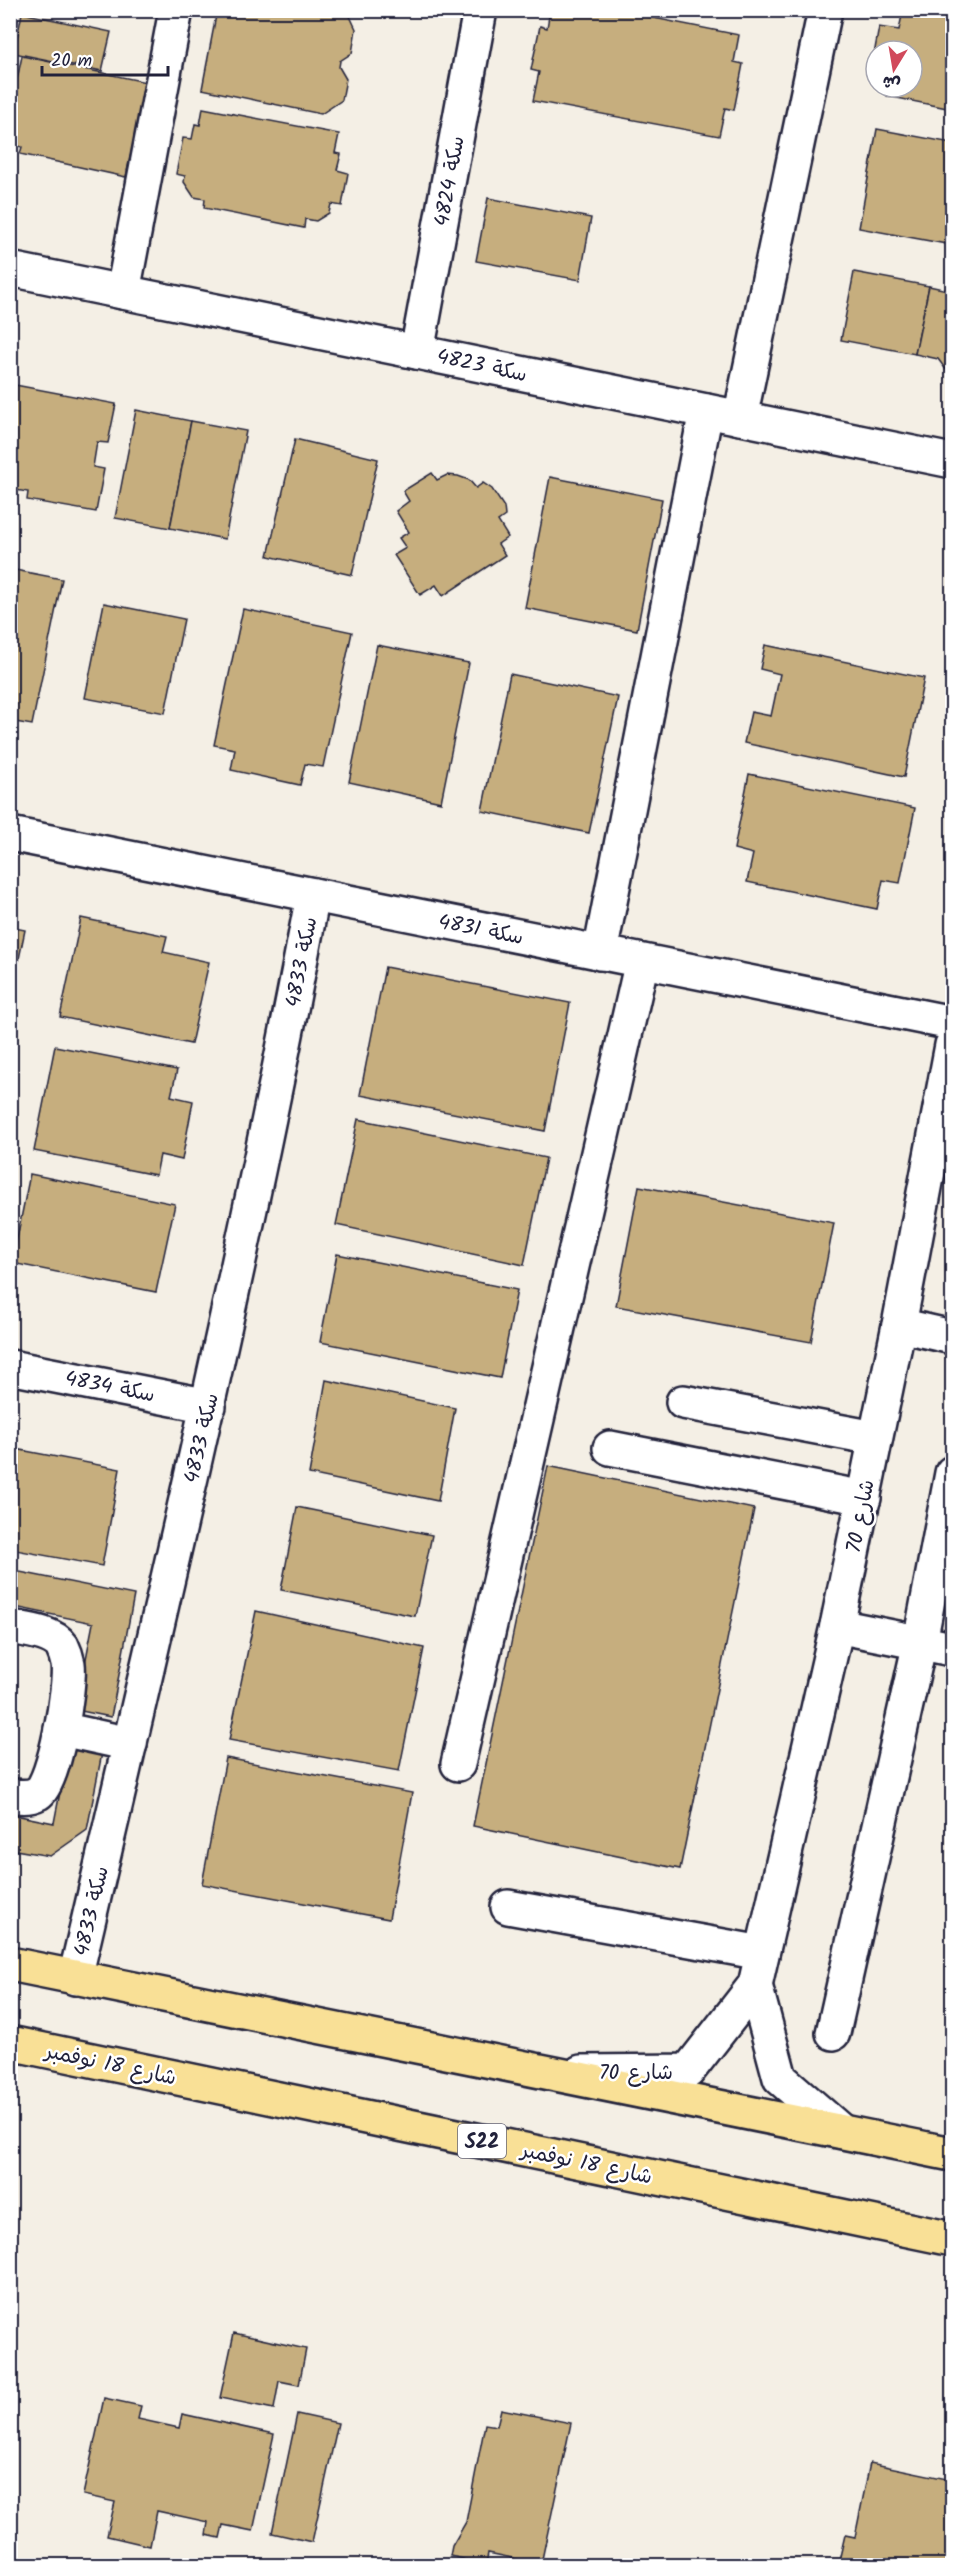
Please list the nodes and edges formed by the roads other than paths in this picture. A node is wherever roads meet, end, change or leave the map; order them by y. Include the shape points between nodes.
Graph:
1 (176, 10) edge
2 (480, 10) edge
3 (825, 10) edge
4 (10, 269) edge
5 (123, 292) junction
6 (417, 352) junction
7 (706, 411) junction
8 (740, 418) junction
9 (952, 461) edge
10 (10, 834) edge
11 (313, 895) junction
12 (600, 953) junction
13 (642, 961) junction
14 (952, 1023) edge
15 (952, 1045) edge
16 (899, 1325) junction
17 (952, 1337) edge
18 (10, 1367) edge
19 (683, 1402) dead end
20 (209, 1406) junction
21 (875, 1438) junction
22 (610, 1448) dead end
23 (952, 1473) edge
24 (864, 1498) junction
25 (837, 1626) junction
26 (10, 1627) edge
27 (920, 1642) junction
28 (952, 1649) edge
29 (61, 1729) junction
30 (130, 1744) junction
31 (458, 1764) dead end
32 (10, 1795) edge
33 (508, 1907) dead end
34 (762, 1953) junction
35 (10, 1964) edge
36 (75, 1978) junction
37 (755, 1985) junction
38 (833, 2033) dead end
39 (10, 2043) edge
40 (547, 2072) junction
41 (841, 2131) junction
42 (952, 2154) edge
43 (952, 2239) edge

1 - 5 street
2 - 6 street, سكة 4824
3 - 8 street
4 - 5 street, سكة 4823
5 - 6 street, سكة 4823
6 - 7 street, سكة 4823
7 - 8 street, سكة 4823
7 - 12 street
8 - 9 street, سكة 4823
10 - 11 street, سكة 4831
11 - 12 street, سكة 4831
11 - 20 street, سكة 4833
12 - 13 street, سكة 4831
13 - 14 street, سكة 4831
13 - 31 street
15 - 16 street, شارع 70
16 - 17 street
16 - 21 street, شارع 70
18 - 20 street, سكة 4834
19 - 21 street
20 - 30 street, سكة 4833
21 - 24 street, شارع 70
22 - 24 street
23 - 27 street
24 - 25 street, شارع 70
25 - 27 street
25 - 34 street, شارع 70
26 - 29 street via 42,1633 61,1645 68,1664
27 - 28 street
27 - 38 street
29 - 30 street
29 - 32 street via 48,1780 38,1793
30 - 36 street, سكة 4833
33 - 34 street
34 - 37 street, شارع 70
35 - 36 main road
36 - 40 main road
37 - 40 street, شارع 70 via 688,2071
37 - 41 street, شارع 70 via 780,2078
39 - 43 main road, شارع 18 نوفمبر / S22
40 - 41 main road
41 - 42 main road

